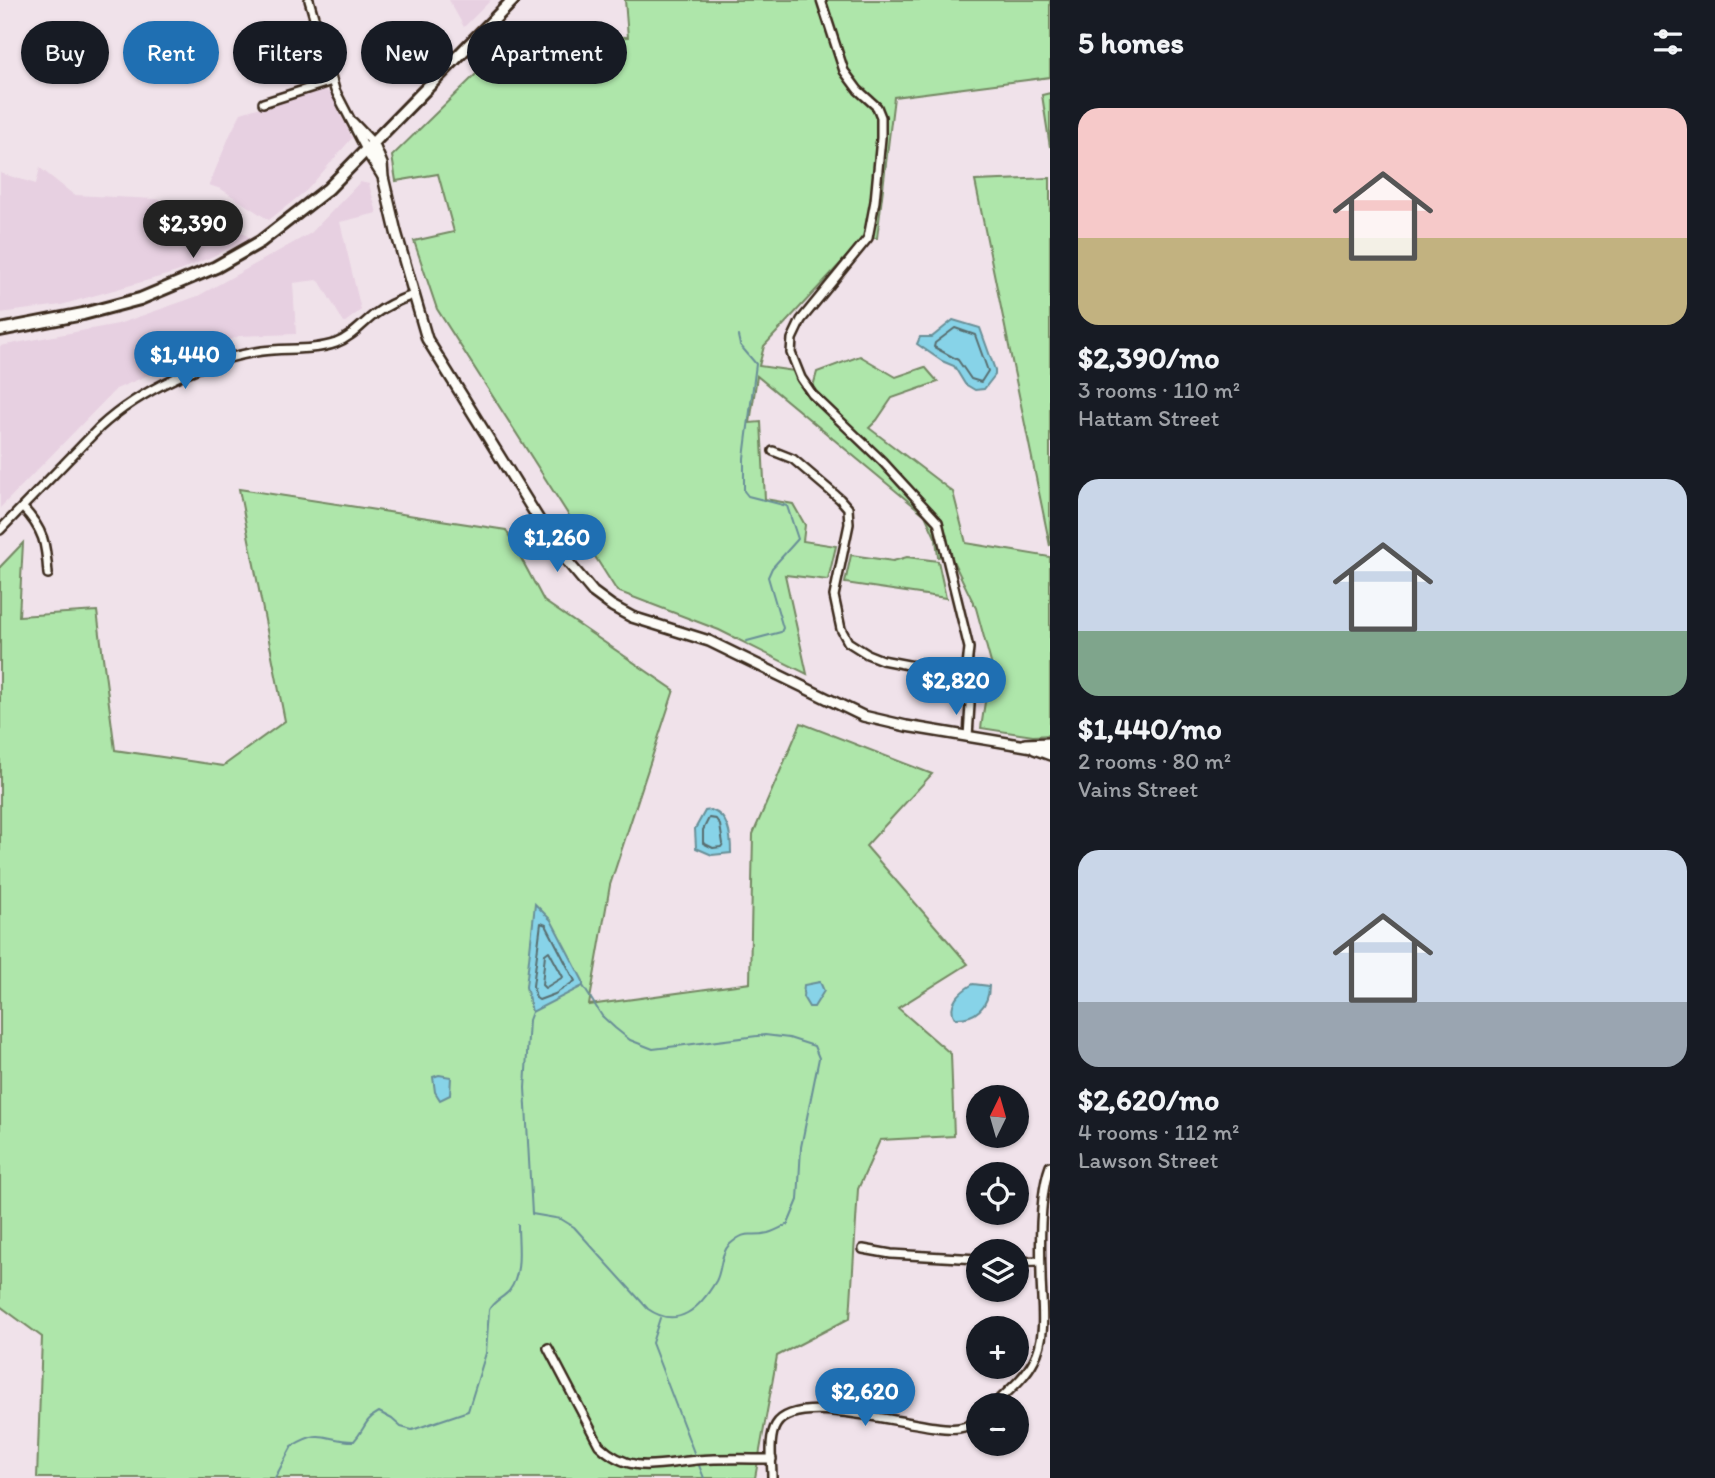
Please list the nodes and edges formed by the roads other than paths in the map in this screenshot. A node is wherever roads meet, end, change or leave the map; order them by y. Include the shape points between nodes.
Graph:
1 (309, 0) edge
2 (513, 0) edge
3 (821, 0) edge
4 (315, 21) edge
5 (323, 84) edge
6 (333, 84) edge
7 (263, 103) dead end
8 (369, 146) junction
9 (413, 295) junction
10 (0, 330) edge
11 (773, 451) dead end
12 (23, 508) junction
13 (0, 530) edge
14 (48, 574) dead end
15 (967, 676) junction
16 (968, 737) junction
17 (1050, 743) edge
18 (1020, 745) junction
19 (1032, 749) junction
20 (1050, 750) edge
21 (1050, 756) edge
22 (1050, 1166) edge
23 (863, 1249) dead end
24 (966, 1258) edge
25 (1029, 1262) edge
26 (1040, 1262) junction
27 (1050, 1262) edge
28 (548, 1348) dead end
29 (1006, 1393) edge
30 (966, 1426) edge
31 (772, 1459) junction
32 (772, 1478) edge

1 - 4 street
2 - 8 main road
3 - 15 street via 844,71 881,117 881,138 868,238 801,320 791,353 813,394 938,522 969,648
5 - 7 street
6 - 8 street
8 - 9 street via 382,163
8 - 10 main road via 302,211 216,267 140,299
9 - 12 street via 384,308 333,344 234,356 142,396 99,428
9 - 16 street via 427,339 456,389 557,549 593,592 632,617 709,641 863,716
11 - 15 street via 793,459 848,508 849,524 834,596 848,642 882,660
12 - 13 street
12 - 14 street via 43,535
15 - 16 street via 971,704
16 - 18 street
17 - 18 street
18 - 19 street
19 - 20 street
19 - 21 street
22 - 26 street
23 - 24 street
25 - 26 street
26 - 27 street
26 - 29 street via 1042,1325 1037,1352
28 - 31 street via 599,1445 611,1456 646,1467 697,1460
30 - 31 street via 950,1428 876,1415 796,1412 775,1426
31 - 32 street

